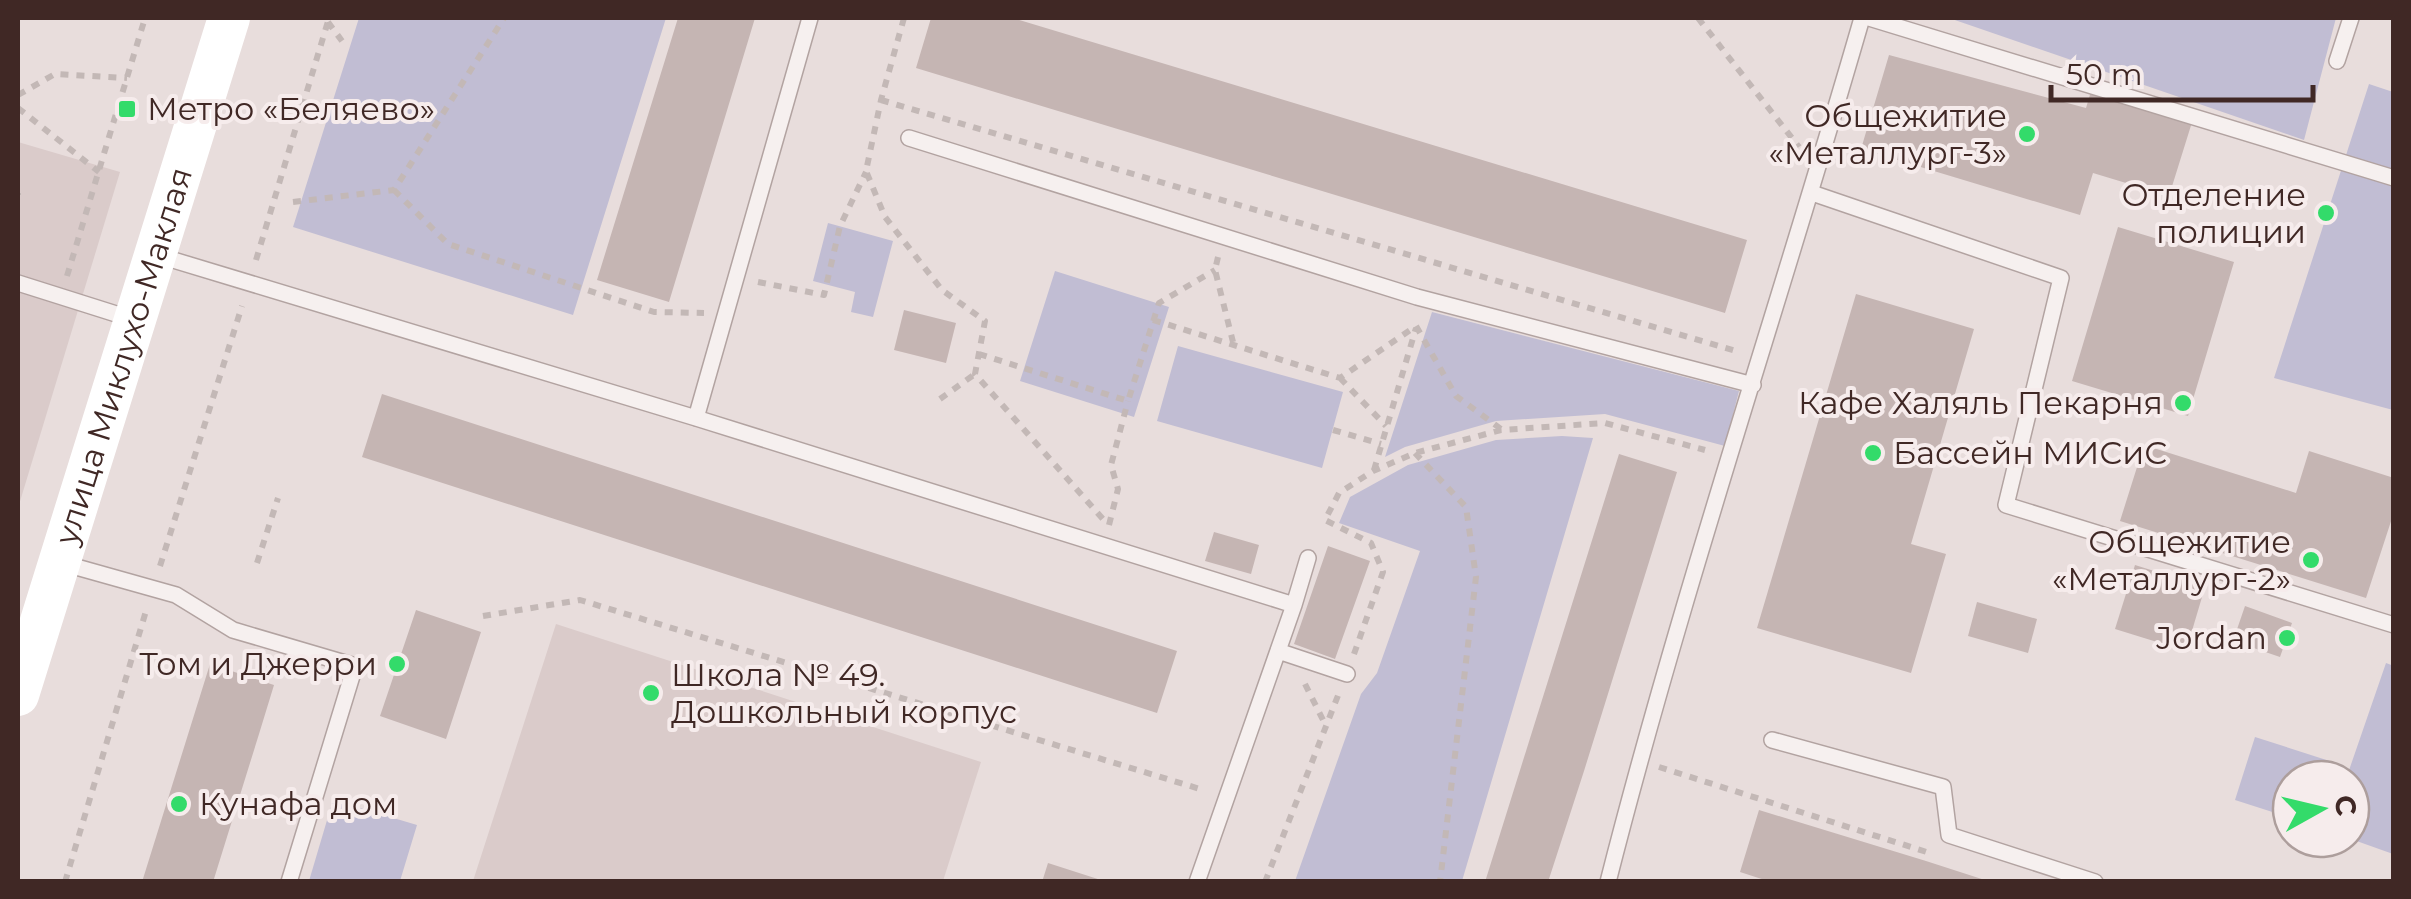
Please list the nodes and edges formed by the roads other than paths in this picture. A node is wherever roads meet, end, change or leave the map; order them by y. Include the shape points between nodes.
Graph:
1 (230, 18) edge
2 (810, 18) edge
3 (1866, 18) edge
4 (2351, 18) edge
5 (2337, 61) dead end
6 (909, 138) dead end
7 (2394, 178) edge
8 (1812, 193) junction
9 (156, 255) junction
10 (18, 283) edge
11 (136, 321) junction
12 (1753, 385) junction
13 (696, 418) junction
14 (1308, 558) dead end
15 (58, 562) junction
16 (1294, 606) junction
17 (2394, 626) edge
18 (1278, 651) junction
19 (1347, 674) dead end
20 (18, 695) edge
21 (1772, 740) dead end
22 (289, 882) edge
23 (1197, 882) edge
24 (1608, 882) edge
25 (2096, 882) edge

1 - 9 main road, улица Миклухо-Маклая
2 - 13 lane
3 - 7 lane
3 - 8 lane
4 - 5 lane
6 - 12 lane via 1417,297
8 - 12 lane
8 - 17 lane via 2060,278 2006,505
9 - 11 main road, улица Миклухо-Маклая
9 - 13 lane
10 - 11 lane
11 - 15 main road, улица Миклухо-Маклая
12 - 24 lane
13 - 16 lane
14 - 16 lane
15 - 20 main road, улица Миклухо-Маклая
15 - 22 lane via 176,595 233,630 355,666
16 - 18 lane
18 - 19 lane
18 - 23 lane
21 - 25 lane via 1942,787 1949,836

